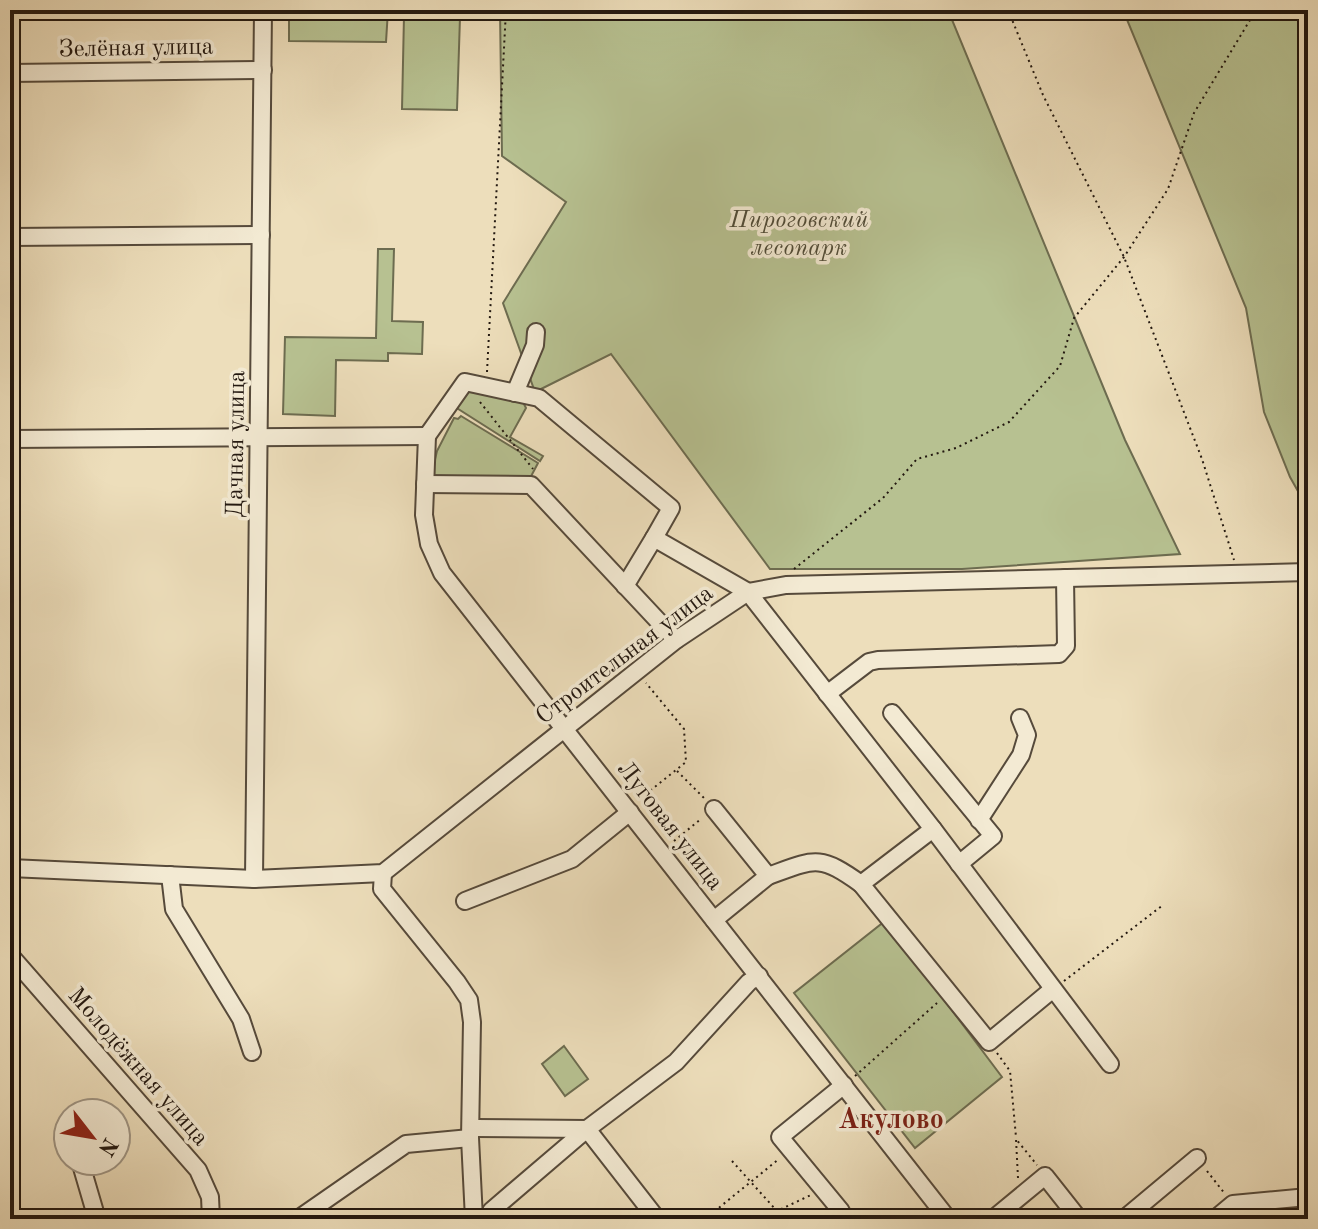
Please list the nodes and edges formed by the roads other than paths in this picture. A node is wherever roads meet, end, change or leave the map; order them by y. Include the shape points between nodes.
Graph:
1 (263, 10) edge
2 (263, 70) junction
3 (10, 73) edge
4 (261, 235) junction
5 (10, 237) edge
6 (536, 332) dead end
7 (515, 393) junction
8 (427, 436) junction
9 (260, 438) junction
10 (10, 439) edge
11 (425, 484) junction
12 (654, 538) junction
13 (1308, 572) edge
14 (1065, 578) junction
15 (625, 586) junction
16 (748, 592) junction
17 (676, 640) junction
18 (827, 694) junction
19 (892, 713) dead end
20 (1020, 718) dead end
21 (565, 728) junction
22 (714, 809) road end
23 (630, 812) junction
24 (979, 820) junction
25 (933, 829) junction
26 (959, 864) junction
27 (10, 868) edge
28 (981, 870) dead end
29 (383, 873) junction
30 (170, 875) junction
31 (768, 876) junction
32 (254, 879) junction
33 (861, 884) junction
34 (465, 901) dead end
35 (714, 920) junction
36 (10, 955) edge
37 (759, 976) junction
38 (1053, 989) junction
39 (252, 1052) dead end
40 (1110, 1064) dead end
41 (844, 1085) junction
42 (587, 1129) junction
43 (473, 1133) junction
44 (1197, 1158) road end
45 (85, 1177) edge
46 (1308, 1197) edge
47 (491, 1211) dead end
48 (841, 1211) dead end
49 (97, 1219) edge
50 (211, 1219) edge
51 (298, 1219) edge
52 (474, 1219) edge
53 (657, 1219) edge
54 (948, 1219) edge
55 (993, 1219) edge
56 (1079, 1219) edge
57 (1124, 1219) edge
58 (1215, 1219) edge

1 - 2 street, Дачная улица
2 - 3 street, Зелёная улица
2 - 4 street, Дачная улица
4 - 5 street
4 - 9 street, Дачная улица
6 - 7 street
7 - 8 street via 465,382
7 - 12 street via 539,398 671,508
8 - 9 street
8 - 11 street, Луговая улица
9 - 10 street
9 - 32 street, Дачная улица
11 - 15 street via 531,485
11 - 21 street, Луговая улица via 429,544 442,573
12 - 15 street
12 - 16 street
13 - 14 street, Строительная улица
14 - 16 street, Строительная улица via 786,585
14 - 18 street via 1064,652 878,660
15 - 17 street
16 - 17 street, Строительная улица
16 - 18 street
17 - 21 street, Строительная улица
18 - 25 street
19 - 24 street
20 - 24 street via 1027,735 1021,755
21 - 23 street, Луговая улица
21 - 29 street, Строительная улица
22 - 31 street
23 - 34 street via 572,859
23 - 35 street, Луговая улица
24 - 26 street via 993,836
25 - 26 street
25 - 33 street
26 - 28 street
26 - 38 street
27 - 30 street
29 - 32 street
29 - 43 street via 382,889 469,1000
30 - 32 street
30 - 39 street via 174,909 241,1019
31 - 33 street via 810,861 836,866
31 - 35 street
33 - 38 street via 989,1042
35 - 37 street, Луговая улица
36 - 50 street, Молодёжная улица via 198,1170 210,1197
37 - 41 street, Луговая улица
37 - 42 street via 676,1062
38 - 40 street
41 - 48 street via 780,1137
41 - 54 street, Луговая улица
42 - 43 street
42 - 47 street
42 - 53 street
43 - 51 street via 406,1144
43 - 52 street
44 - 57 street
45 - 49 street
46 - 58 street via 1233,1204
55 - 56 street via 1045,1176

